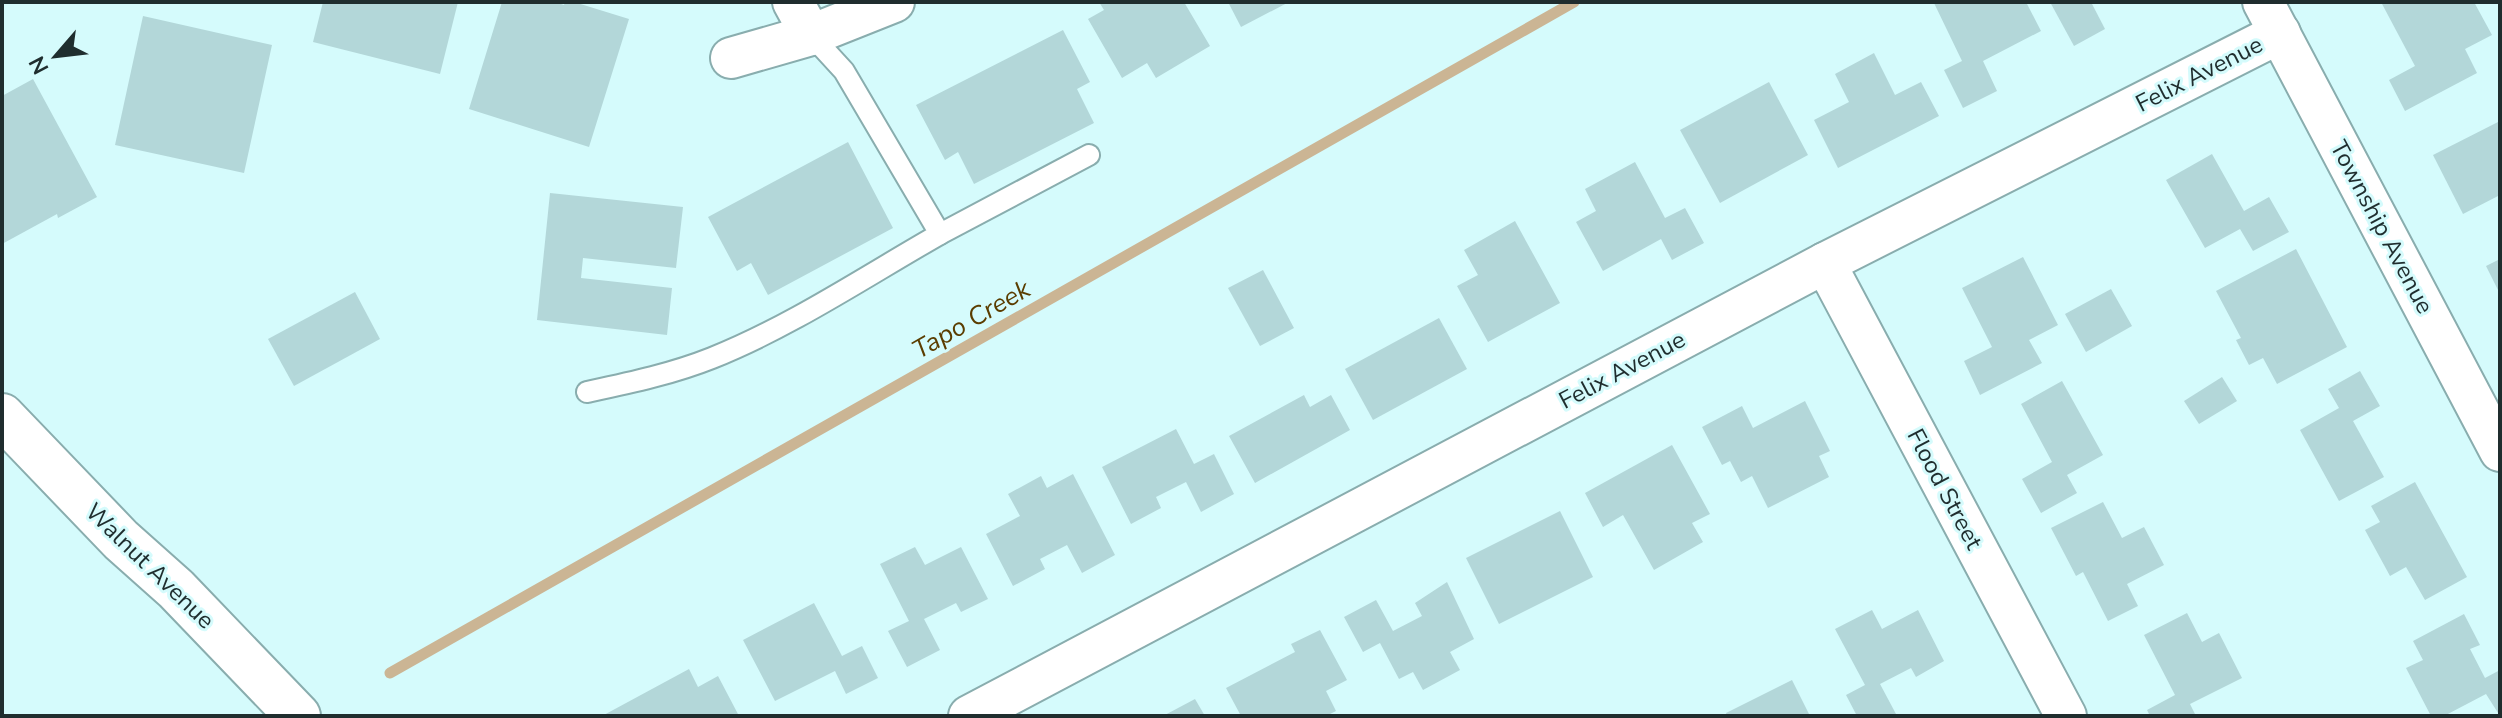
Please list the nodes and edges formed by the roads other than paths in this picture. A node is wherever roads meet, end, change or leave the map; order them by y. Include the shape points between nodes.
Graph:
1 (894, 2) edge
2 (802, 18) edge
3 (2272, 18) edge
4 (731, 58) dead end
5 (1089, 155) dead end
6 (940, 234) junction
7 (1825, 263) junction
8 (587, 392) dead end
9 (2, 416) edge
10 (2500, 451) edge
11 (2057, 713) edge
12 (298, 716) edge
13 (969, 716) edge

1 - 2 street
2 - 4 street
2 - 6 lane via 844,71
3 - 7 street, Felix Avenue
3 - 10 street, Township Avenue
5 - 6 lane
6 - 8 lane via 713,358
7 - 11 street, Flood Street
7 - 13 street, Felix Avenue
9 - 12 street, Walnut Avenue

